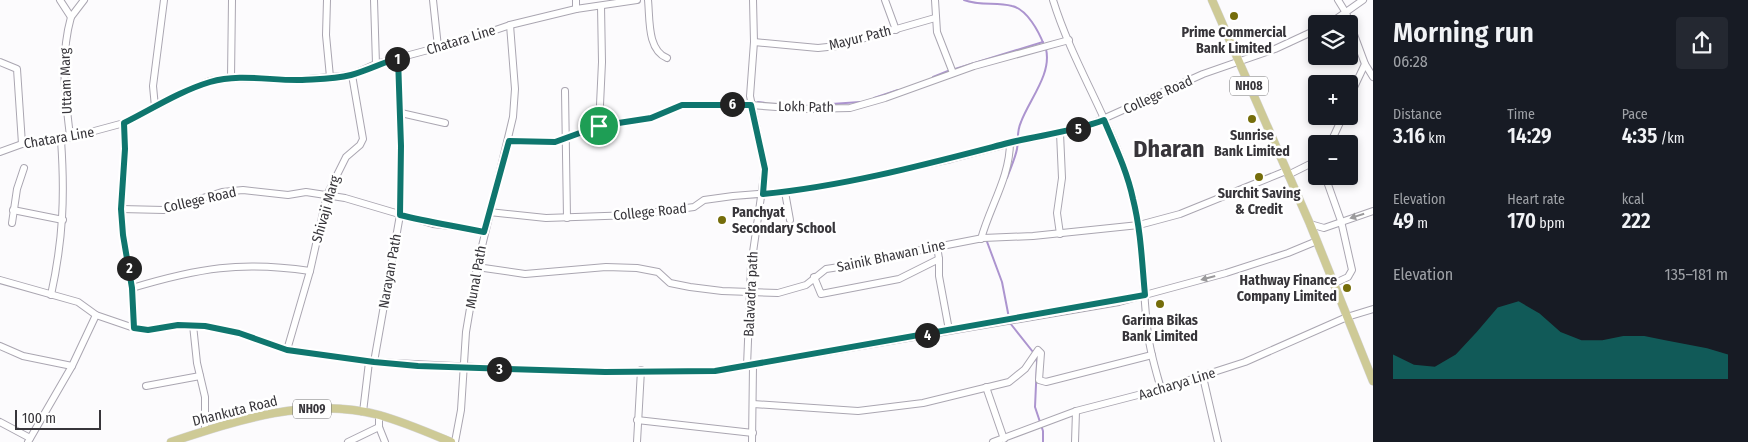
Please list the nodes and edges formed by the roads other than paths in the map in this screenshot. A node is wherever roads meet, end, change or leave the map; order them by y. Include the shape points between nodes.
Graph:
1 (60, 0) edge
2 (84, 0) edge
3 (164, 0) edge
4 (232, 0) edge
5 (327, 0) edge
6 (374, 0) edge
7 (433, 0) edge
8 (576, 0) edge
9 (633, 0) edge
10 (648, 0) edge
11 (752, 0) edge
12 (885, 0) edge
13 (935, 0) edge
14 (1053, 0) edge
15 (1212, 0) edge
16 (1338, 0) edge
17 (1363, 0) edge
18 (601, 6) junction
19 (576, 9) junction
20 (1346, 13) junction
21 (1343, 15) edge
22 (71, 16) junction
23 (936, 18) junction
24 (510, 25) junction
25 (896, 30) junction
26 (1308, 34) edge
27 (1068, 40) junction
28 (754, 42) junction
29 (438, 48) junction
30 (398, 58) junction
31 (667, 58) dead end
32 (0, 62) edge
33 (1238, 62) junction
34 (376, 64) junction
35 (1365, 64) junction
36 (953, 73) junction
37 (352, 75) junction
38 (1373, 77) edge
39 (232, 78) junction
40 (330, 78) junction
41 (1358, 79) edge
42 (565, 91) dead end
43 (751, 105) junction
44 (155, 107) junction
45 (401, 113) junction
46 (1104, 120) junction
47 (124, 123) junction
48 (445, 123) dead end
49 (599, 126) junction
50 (1060, 133) junction
51 (70, 136) junction
52 (566, 138) junction
53 (60, 140) junction
54 (509, 141) junction
55 (1011, 142) junction
56 (22, 144) junction
57 (0, 152) edge
58 (1308, 164) edge
59 (24, 168) dead end
60 (1287, 173) junction
61 (1328, 185) edge
62 (785, 192) junction
63 (763, 194) junction
64 (328, 195) junction
65 (121, 209) junction
66 (13, 210) junction
67 (1373, 211) edge
68 (489, 212) junction
69 (400, 215) junction
70 (567, 218) junction
71 (62, 220) junction
72 (790, 220) dead end
73 (1341, 221) junction
74 (12, 223) dead end
75 (1310, 224) junction
76 (1138, 225) junction
77 (1324, 228) junction
78 (484, 232) junction
79 (1060, 234) junction
80 (985, 238) junction
81 (1317, 242) junction
82 (937, 246) junction
83 (938, 259) junction
84 (477, 267) junction
85 (310, 271) junction
86 (814, 277) junction
87 (0, 280) edge
88 (1333, 284) junction
89 (132, 288) junction
90 (750, 292) junction
91 (51, 295) junction
92 (1145, 295) junction
93 (1373, 309) edge
94 (96, 315) junction
95 (1347, 317) junction
96 (193, 326) junction
97 (134, 328) junction
98 (949, 330) junction
99 (0, 346) edge
100 (287, 350) junction
101 (1152, 355) junction
102 (371, 362) junction
103 (72, 366) junction
104 (750, 366) junction
105 (464, 368) junction
106 (641, 370) junction
107 (1371, 370) edge
108 (200, 376) junction
109 (1203, 377) junction
110 (1373, 381) edge
111 (146, 386) dead end
112 (986, 387) junction
113 (1161, 389) junction
114 (754, 404) junction
115 (1076, 411) junction
116 (362, 412) junction
117 (379, 415) junction
118 (637, 420) junction
119 (0, 422) edge
120 (379, 427) junction
121 (206, 431) junction
122 (753, 433) junction
123 (191, 439) edge
124 (1004, 439) junction
125 (29, 440) edge
126 (171, 442) edge
127 (348, 442) edge
128 (385, 442) edge
129 (451, 442) edge
130 (455, 442) edge
131 (636, 442) edge
132 (752, 442) edge
133 (993, 442) edge
134 (1075, 442) edge
135 (1218, 442) edge

1 - 22 street
2 - 22 street
3 - 44 street via 153,86
4 - 39 street
5 - 40 street
6 - 34 street
7 - 29 street
8 - 19 street
9 - 18 street, Chatara Line
10 - 31 street via 655,48
11 - 28 street, Balavadra path
12 - 25 street
13 - 23 street
14 - 27 street
15 - 33 main road, NH08
16 - 20 street
17 - 20 street
18 - 19 street, Chatara Line
18 - 49 street
19 - 24 street, Chatara Line
20 - 21 street
20 - 35 street
22 - 51 street, Uttam Marg via 63,69
23 - 25 street, Mayur Path
23 - 36 street via 937,32
24 - 29 street, Chatara Line
24 - 54 street, Munal Path via 515,89
25 - 28 street, Mayur Path via 858,42 818,48
26 - 33 street, College Road
27 - 36 street, Lokh Path
27 - 46 street
28 - 43 street, Balavadra path
29 - 30 street, Chatara Line
30 - 34 street, Chatara Line
30 - 45 street, Narayan Path
32 - 56 street via 17,69
33 - 46 street, College Road via 1203,74
33 - 60 main road, NH08
34 - 37 street, Chatara Line
35 - 38 street
35 - 41 street
36 - 43 street, Lokh Path via 850,108
37 - 40 street, Chatara Line
37 - 64 street, Shivaji Marg via 363,139 346,157
39 - 40 street, Chatara Line
39 - 44 street, Chatara Line via 188,90
42 - 52 street
43 - 49 street, Lokh Path via 682,105 651,118
43 - 63 street, Balavadra path via 765,169
44 - 47 street, Chatara Line
45 - 48 street
45 - 69 street, Narayan Path
46 - 50 street, College Road
46 - 76 street via 1125,171
47 - 51 street, Chatara Line
47 - 65 street
49 - 52 street, Lokh Path
50 - 55 street, College Road
50 - 79 street via 1062,178 1057,213
51 - 53 street, Chatara Line
52 - 54 street, Lokh Path via 539,143
52 - 70 street
53 - 56 street, Chatara Line
53 - 71 street via 64,176
54 - 68 street, Munal Path
55 - 62 street, College Road via 845,182
55 - 80 street via 1004,180
56 - 57 street, Chatara Line
58 - 60 street, Sainik Bhawan Line
59 - 66 street
60 - 75 main road, NH08
60 - 76 street, Sainik Bhawan Line via 1180,214
61 - 73 street
62 - 63 street, College Road
62 - 72 street
63 - 70 street, College Road via 704,200 694,207 655,213
63 - 90 street, Balavadra path via 754,239
64 - 65 street, College Road via 306,192 288,196 243,190 222,192 164,210
64 - 69 street, College Road
64 - 85 street, Shivaji Marg
65 - 89 street
66 - 71 street
66 - 74 street
67 -> 73 street
68 - 70 street, College Road via 518,217
68 - 78 street, Munal Path
69 - 78 street, College Road
69 - 102 street, Narayan Path
71 - 91 street via 61,248
73 - 77 street
73 - 88 street via 1352,270 1348,277
75 - 77 street
75 - 81 main road, NH08
76 - 79 street, Sainik Bhawan Line
76 - 92 street
77 - 81 street
78 - 84 street, Munal Path
79 - 80 street, Sainik Bhawan Line
80 - 82 street, Sainik Bhawan Line
81 - 88 main road, NH08
81 -> 92 street
82 - 83 street
82 - 86 street, Sainik Bhawan Line via 826,270
83 - 86 street via 899,279 824,294
83 - 98 street
84 - 90 street, Sainik Bhawan Line via 525,274 606,267 637,268 658,272 670,283
84 - 105 street, Munal Path via 466,332
85 - 89 street via 239,265 186,272
85 - 100 street, Shivaji Marg
86 - 90 street, Sainik Bhawan Line via 794,290
87 - 91 street
88 - 95 main road, NH08
89 - 97 street
90 - 104 street, Balavadra path
91 - 94 street via 78,302
92 - 98 street
92 - 101 street
93 - 95 street, Aacharya Line
94 - 97 street
94 - 103 street
95 - 107 main road, NH08
95 - 109 street, Aacharya Line
96 - 97 street
96 - 100 street via 239,333
96 - 108 street
98 - 104 street
99 - 103 street via 22,356
100 - 102 street
101 - 112 street via 1046,382 1039,380 1040,350 1017,377 1001,385
101 - 113 street
102 - 105 street
102 - 116 street, Narayan Path
103 - 125 street
104 - 106 street via 715,371
104 - 114 street, Balavadra path
105 - 106 street
105 - 130 street, Munal Path
106 - 118 street
107 - 110 main road, NH08
108 - 111 street
108 - 121 street via 205,398
109 - 113 street, Aacharya Line
109 - 135 street
112 - 114 street via 923,403 869,411
112 - 124 street
113 - 115 street, Aacharya Line
114 - 122 street, Balavadra path
115 - 124 street, Aacharya Line
115 - 134 street
116 - 117 main road, Dhankuta Road / NH09
116 - 121 main road, Dhankuta Road / NH09 via 334,408 302,409 268,414
117 - 120 street
117 - 129 main road, Dhankuta Road / NH09
118 - 122 street
118 - 131 street
119 - 125 street
120 - 127 street
120 - 128 street
121 - 123 main road, Dhankuta Road / NH09
122 - 132 street, Balavadra path
123 - 126 main road, Dhankuta Road / NH09
124 - 133 street, Aacharya Line

